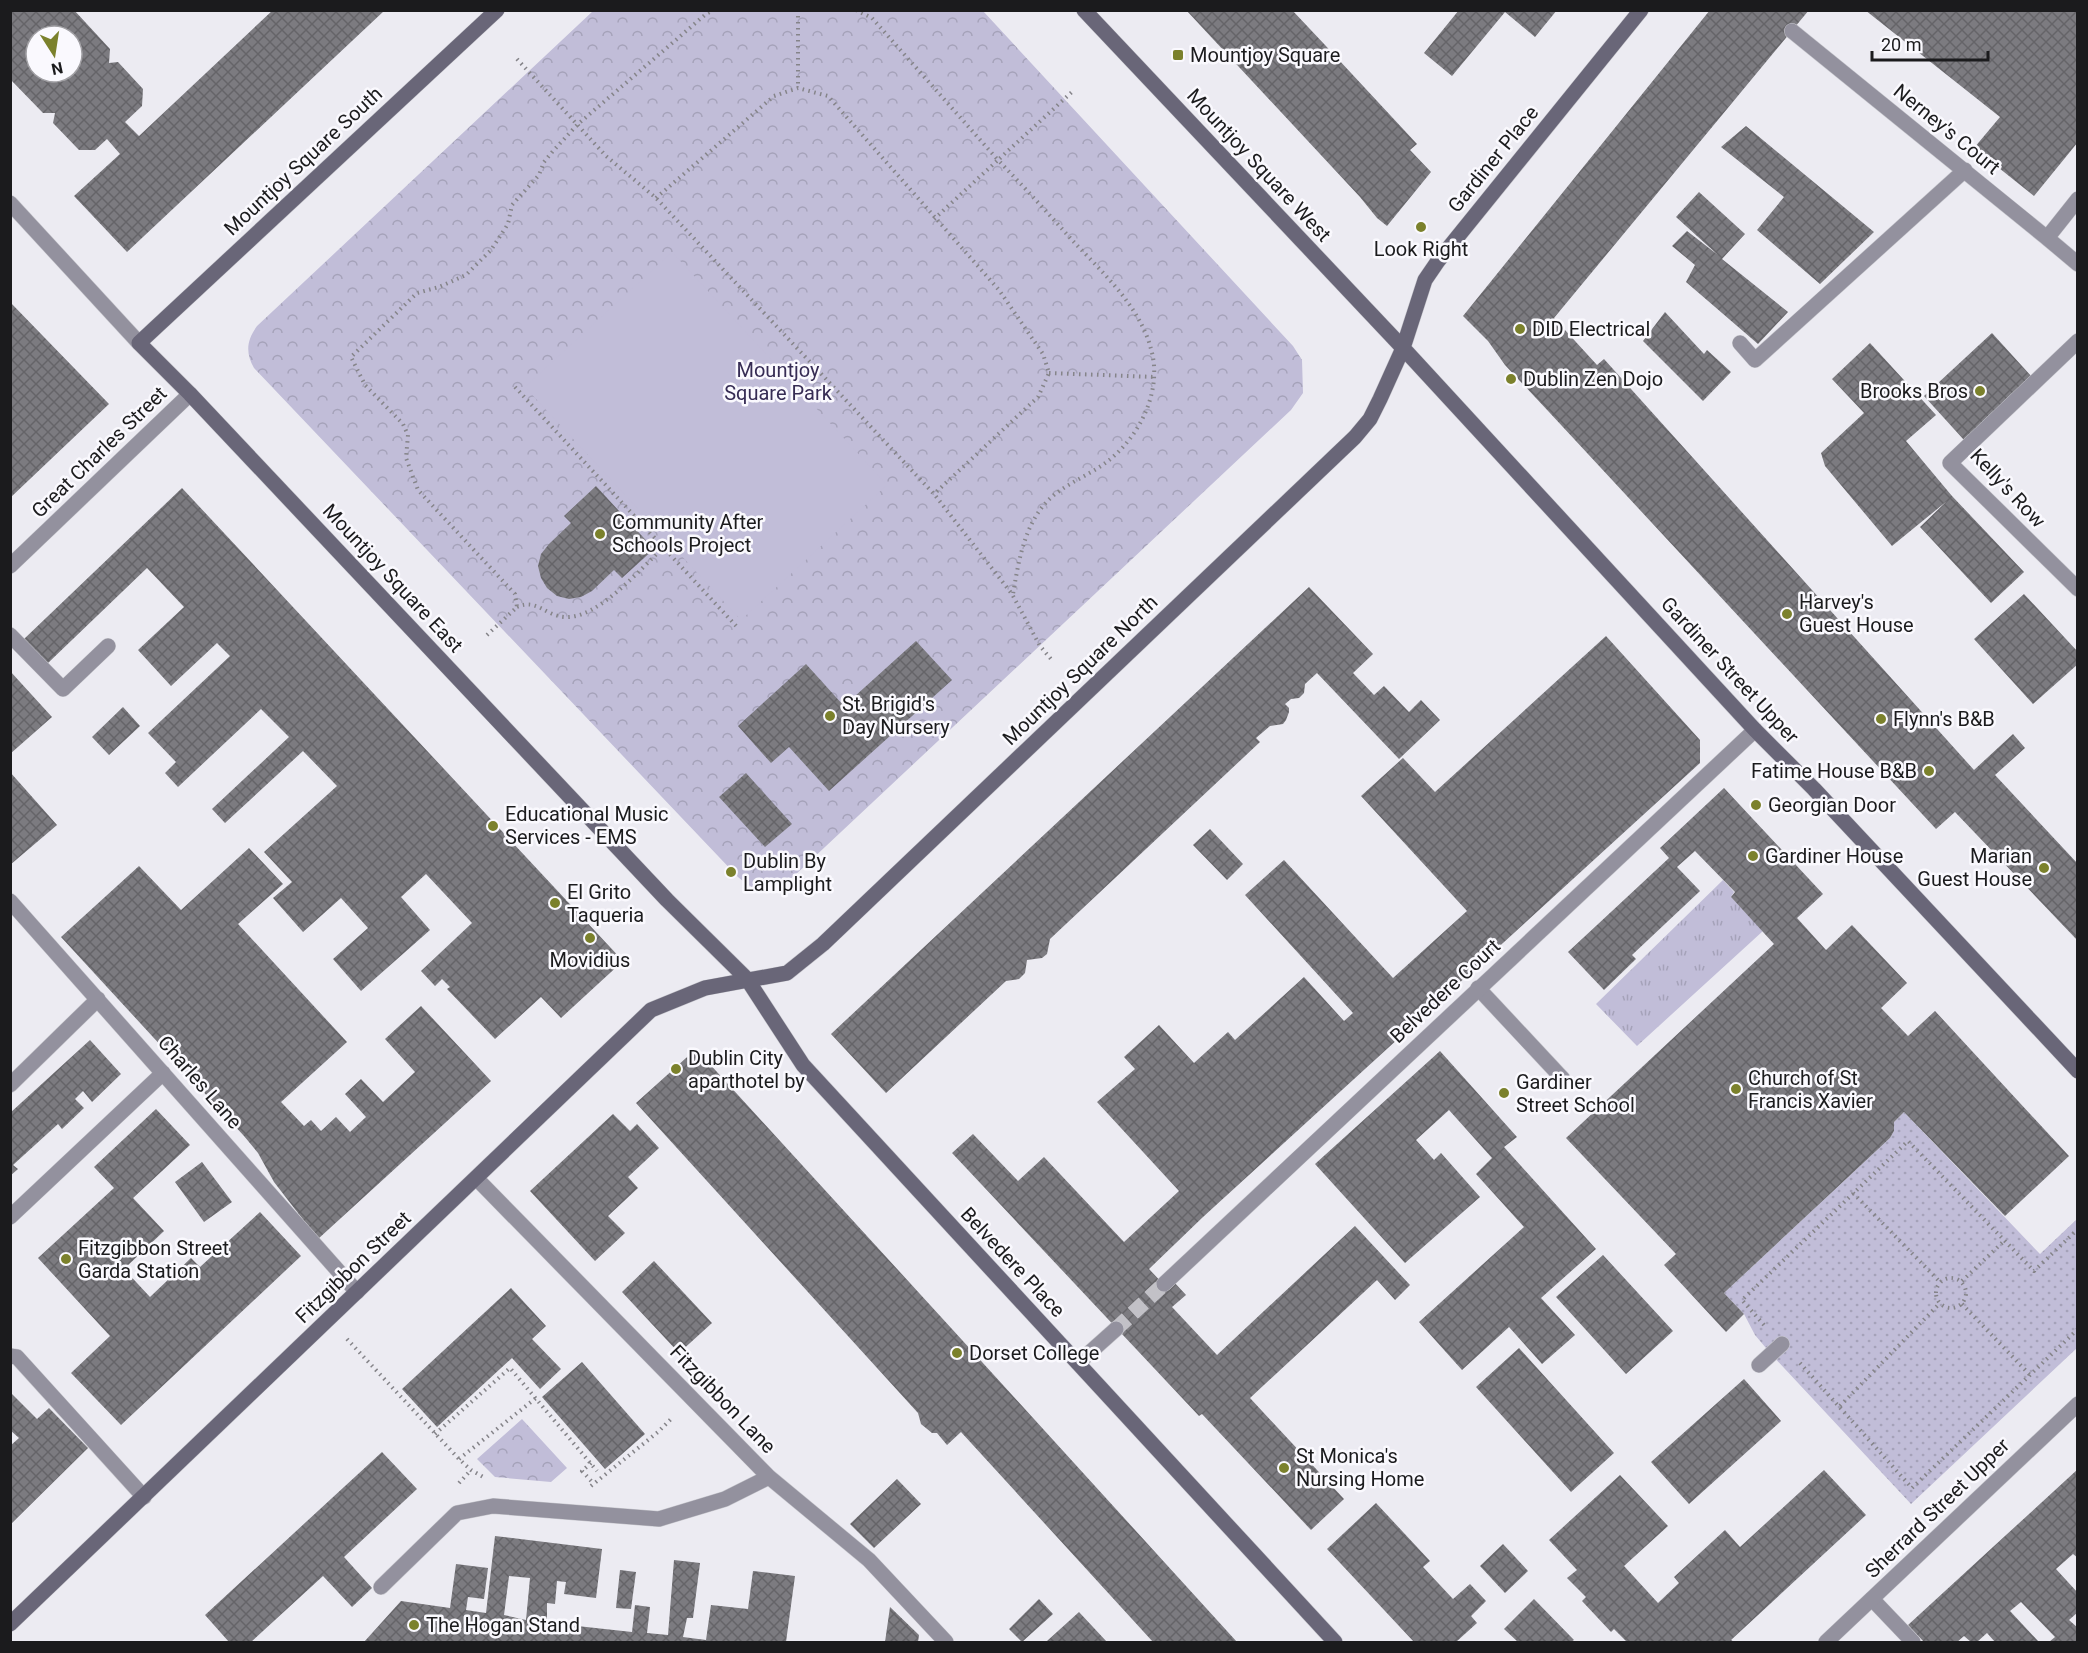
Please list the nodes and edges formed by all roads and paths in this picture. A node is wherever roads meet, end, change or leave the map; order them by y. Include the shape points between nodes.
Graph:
1 (497, 10) edge
2 (714, 10) edge
3 (798, 10) edge
4 (856, 10) edge
5 (1083, 10) edge
6 (1641, 10) edge
7 (1792, 31) dead end
8 (517, 59) dead end
9 (798, 88) junction
10 (1074, 90) dead end
11 (577, 125) junction
12 (998, 160) junction
13 (1965, 170) junction
14 (656, 198) junction
15 (2078, 198) edge
16 (10, 203) edge
17 (934, 219) junction
18 (2047, 238) junction
19 (2078, 264) edge
20 (2078, 341) edge
21 (1740, 343) dead end
22 (139, 344) junction
23 (1403, 348) junction
24 (1048, 373) junction
25 (1155, 377) junction
26 (515, 387) dead end
27 (190, 394) junction
28 (934, 494) junction
29 (663, 548) junction
30 (10, 566) edge
31 (2078, 589) edge
32 (1012, 594) junction
33 (517, 607) junction
34 (738, 628) dead end
35 (10, 635) edge
36 (487, 635) dead end
37 (108, 646) dead end
38 (1051, 659) dead end
39 (1755, 730) junction
40 (10, 901) edge
41 (747, 979) junction
42 (1478, 988) junction
43 (98, 999) junction
44 (2078, 1071) edge
45 (163, 1073) junction
46 (1563, 1078) dead end
47 (10, 1085) edge
48 (476, 1178) junction
49 (1853, 1193) junction
50 (10, 1216) edge
51 (2078, 1229) edge
52 (2004, 1241) junction
53 (1962, 1281) junction
54 (1940, 1282) junction
55 (1164, 1284) tunnel mouth
56 (357, 1292) junction
57 (1940, 1303) junction
58 (1962, 1304) junction
59 (328, 1319) junction
60 (1116, 1329) tunnel mouth
61 (2078, 1329) edge
62 (1782, 1344) junction
63 (10, 1356) edge
64 (1078, 1363) junction
65 (1758, 1365) dead end
66 (2030, 1375) junction
67 (536, 1398) junction
68 (692, 1398) junction
69 (2078, 1404) edge
70 (1840, 1406) junction
71 (435, 1434) junction
72 (459, 1459) junction
73 (591, 1463) junction
74 (471, 1470) junction
75 (597, 1471) dead end
76 (769, 1477) junction
77 (491, 1482) dead end
78 (458, 1484) dead end
79 (594, 1484) junction
80 (585, 1492) dead end
81 (144, 1497) junction
82 (381, 1587) dead end
83 (1872, 1599) junction
84 (10, 1624) edge
85 (946, 1642) edge
86 (1335, 1642) edge
87 (1826, 1642) edge
88 (1913, 1642) edge

1 - 22 street, Mountjoy Square South
2 - 11 path
3 - 9 path
4 - 12 path via 872,18
5 - 23 street, Mountjoy Square West
6 - 23 street, Gardiner Place via 1438,261 1425,280
7 - 13 street, Nerney's Court
8 - 11 path
9 - 14 path via 774,96
9 - 17 path via 828,96
10 - 12 path
11 - 14 path via 606,156
11 - 33 path via 512,205 508,224 491,250 466,274 417,293 351,357 365,385 404,424 408,435 406,458 418,490 515,594
12 - 17 path
12 - 25 path via 1136,314 1152,349
13 - 18 street, Nerney's Court
13 - 21 street via 1755,360
14 - 28 path
15 - 18 street
16 - 22 street, Mountjoy Square East
17 - 24 path via 999,290 1043,354
18 - 19 street, Nerney's Court
20 - 31 street, Kelly's Row via 1950,463
22 - 27 street, Mountjoy Square East
23 - 39 street, Gardiner Street Upper
23 - 41 street, Mountjoy Square North via 1375,409 1355,437 823,944 787,973
24 - 25 path
24 - 28 path via 1038,397
25 - 32 path via 1149,404 1132,436 1108,461 1053,495 1036,515 1024,541
26 - 29 path
27 - 30 street, Great Charles Street
27 - 41 street, Mountjoy Square East via 667,900
28 - 32 path
29 - 33 path via 586,614 566,617 526,603
29 - 34 path
32 - 38 path
33 - 36 path
35 - 37 street via 63,689
39 - 42 street, Belvedere Court
39 - 44 street, Gardiner Street Upper
40 - 43 street, Charles Lane
41 - 48 street, Fitzgibbon Street via 705,988 651,1010
41 - 64 street, Belvedere Place via 803,1065
42 - 46 street
42 - 55 street, Belvedere Court
43 - 45 street, Charles Lane
43 - 47 street
45 - 50 street
45 - 56 street, Charles Lane
48 - 56 street, Fitzgibbon Street
48 - 68 street, Fitzgibbon Lane
49 - 52 path via 1908,1141
49 - 54 path
49 - 62 path via 1742,1300
51 - 52 path via 2034,1271
52 - 53 path
53 - 54 path via 1949,1278
53 - 58 path via 1966,1296
54 - 57 path via 1936,1295
56 - 59 street, Fitzgibbon Street
57 - 58 path via 1948,1308
57 - 70 path
58 - 66 path
59 - 71 path
59 - 81 street, Fitzgibbon Street
60 - 64 street
61 - 66 path
62 - 65 street
62 - 70 path
63 - 81 street via 17,1357
64 - 86 street, Belvedere Place
66 - 70 path via 1912,1488
67 - 71 path via 510,1368
67 - 72 path
67 - 73 path
68 - 76 street, Fitzgibbon Lane
68 - 79 path via 658,1432
69 - 83 street, Sherrard Street Upper
71 - 72 path
72 - 74 path
73 - 75 path
73 - 79 path via 582,1471
74 - 77 path
74 - 78 path
76 - 82 street via 725,1499 659,1519 493,1506 457,1514
76 - 85 street, Fitzgibbon Lane via 869,1560
79 - 80 path
81 - 84 street, Fitzgibbon Street
83 - 87 street, Sherrard Street Upper
83 - 88 street

